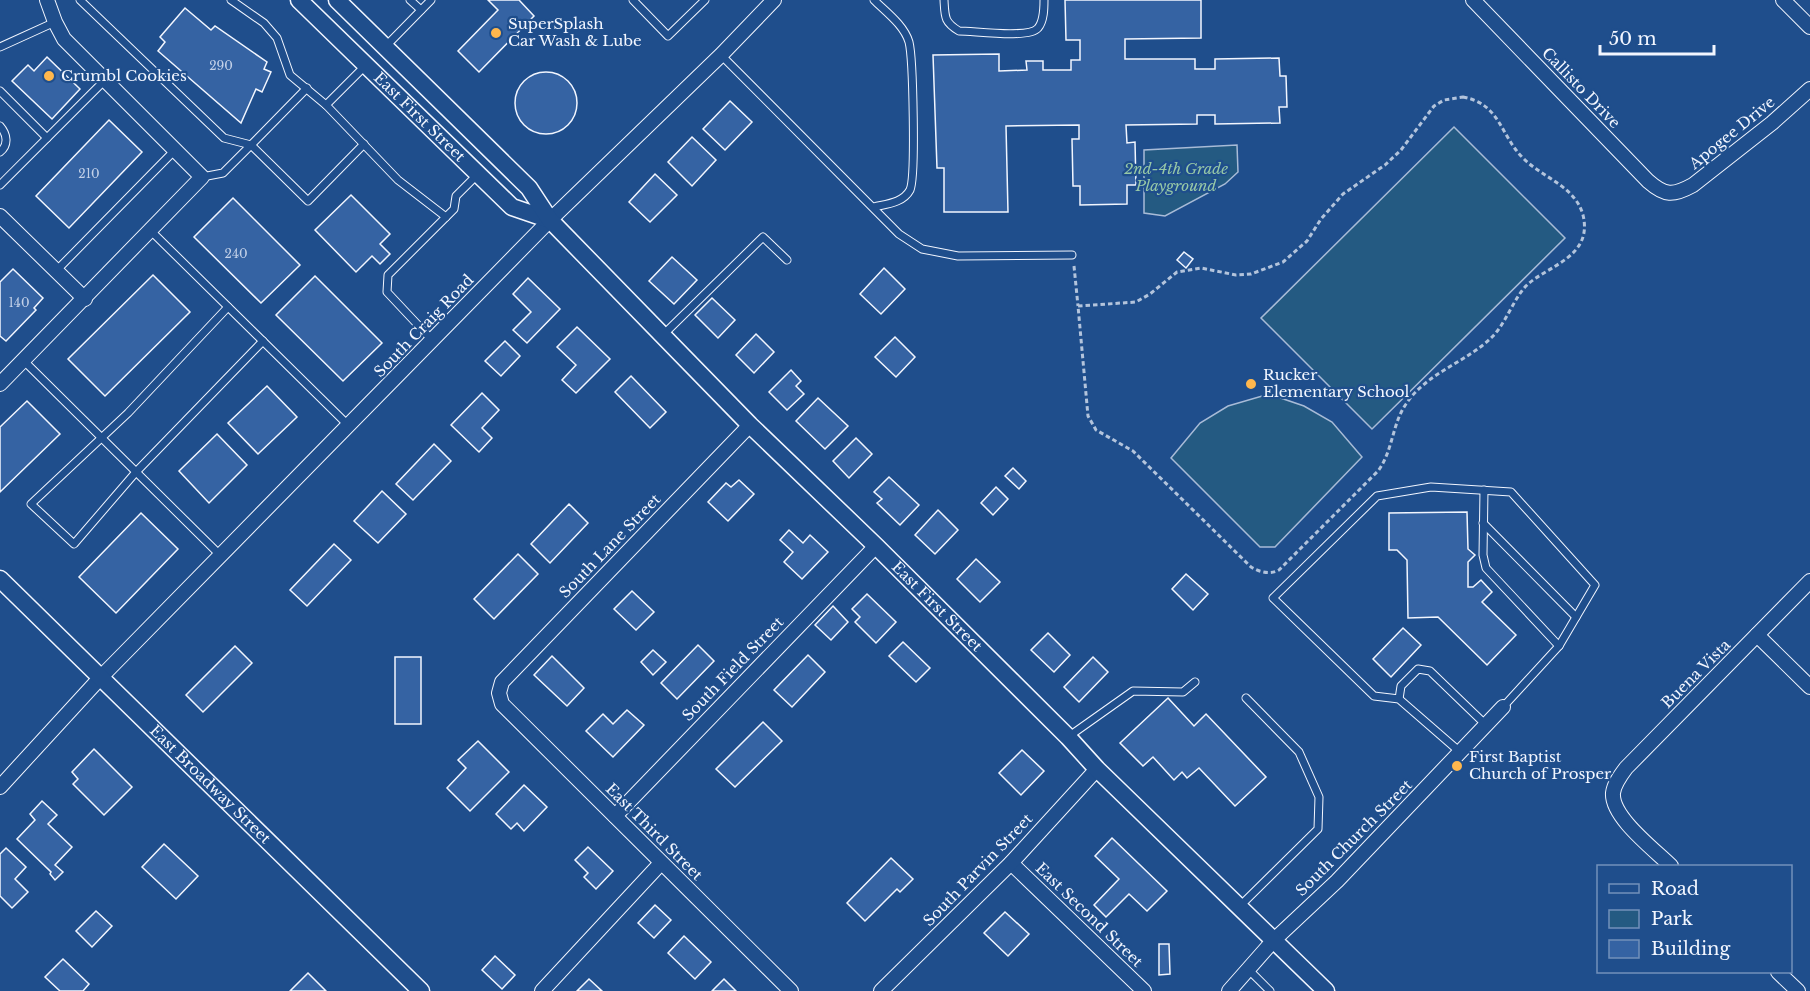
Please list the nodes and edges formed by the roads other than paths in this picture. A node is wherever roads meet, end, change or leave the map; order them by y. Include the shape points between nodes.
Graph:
1 (80, 0) edge
2 (231, 0) edge
3 (299, 0) edge
4 (337, 0) edge
5 (410, 0) edge
6 (431, 0) edge
7 (633, 0) edge
8 (705, 0) edge
9 (874, 0) edge
10 (944, 0) edge
11 (1044, 0) edge
12 (1473, 0) edge
13 (1783, 0) edge
14 (51, 1) edge
15 (768, 2) edge
16 (421, 10) junction
17 (55, 22) junction
18 (1810, 27) edge
19 (386, 46) junction
20 (0, 47) edge
21 (721, 55) junction
22 (366, 65) junction
23 (105, 80) junction
24 (307, 88) junction
25 (1810, 90) edge
26 (0, 91) edge
27 (326, 105) junction
28 (0, 126) edge
29 (47, 138) junction
30 (364, 144) junction
31 (251, 145) junction
32 (176, 149) junction
33 (0, 152) edge
34 (478, 174) junction
35 (202, 177) junction
36 (0, 185) edge
37 (1669, 194) joint
38 (874, 207) junction
39 (0, 216) edge
40 (446, 217) junction
41 (550, 220) junction
42 (151, 231) junction
43 (1072, 255) road end
44 (787, 260) dead end
45 (56, 271) junction
46 (85, 299) junction
47 (228, 307) junction
48 (663, 335) junction
49 (263, 341) junction
50 (433, 341) junction
51 (23, 360) junction
52 (0, 384) edge
53 (750, 425) junction
54 (349, 426) junction
55 (101, 438) junction
56 (136, 472) junction
57 (1484, 490) junction
58 (1483, 523) junction
59 (876, 546) junction
60 (221, 556) junction
61 (0, 579) edge
62 (1810, 580) edge
63 (1576, 617) junction
64 (1758, 634) junction
65 (1559, 646) junction
66 (101, 677) junction
67 (1195, 682) dead end
68 (1810, 687) edge
69 (499, 693) joint
70 (1246, 698) dead end
71 (1400, 699) junction
72 (1503, 707) joint
73 (1486, 725) junction
74 (1068, 737) junction
75 (1460, 752) junction
76 (1097, 769) junction
77 (0, 787) edge
78 (615, 816) junction
79 (1011, 863) junction
80 (661, 864) junction
81 (1669, 865) edge
82 (1240, 906) junction
83 (1274, 940) junction
84 (1249, 970) junction
85 (1779, 973) edge
86 (421, 991) edge
87 (542, 991) edge
88 (790, 991) edge
89 (881, 991) edge
90 (1144, 991) edge
91 (1229, 991) edge
92 (1270, 991) edge
93 (1326, 991) edge
94 (1798, 991) edge

1 - 31 lane via 224,138
2 - 24 lane via 264,23 277,38 290,75
3 - 22 street, East First Street
4 - 19 street, East First Street
5 - 16 lane
6 - 16 lane
7 - 8 lane via 668,36
9 - 38 lane via 902,28 909,42 913,132 910,189 900,200
10 - 11 lane via 945,16 959,31 1027,34 1038,28
12 - 37 street, Callisto Drive via 1648,182
13 - 18 street
14 - 17 street
15 - 21 street, South Craig Road
16 - 19 lane
17 - 20 lane
17 - 23 street via 64,39
19 - 22 street
19 - 41 street, East First Street via 529,188
21 - 38 lane
21 - 41 street, South Craig Road
22 - 27 lane
22 - 34 street, East First Street
23 - 29 lane
23 - 32 street
24 - 27 lane
24 - 31 lane
25 - 37 street, Apogee Drive via 1693,185
26 - 29 lane
27 - 30 lane
28 - 33 lane via 6,141
29 - 36 lane
30 - 31 lane via 308,201
30 - 40 lane via 398,180
31 - 35 lane via 223,173
32 - 35 street
32 - 45 lane
34 - 40 lane via 456,196 454,209
34 - 41 street, East First Street via 512,207
35 - 42 street
38 - 43 lane via 899,234 922,249 958,256
39 - 45 street
40 - 50 lane via 388,275 387,292
41 - 48 street, East First Street
41 - 50 street, South Craig Road
42 - 46 street
42 - 47 lane
44 - 48 lane via 763,237
45 - 46 street
46 - 51 street
47 - 49 lane
47 - 55 lane
48 - 53 street, East First Street
49 - 54 lane
49 - 56 lane
50 - 54 street, South Craig Road
51 - 52 street
51 - 55 lane
53 - 59 street, East First Street
53 - 69 street, South Lane Street via 502,682
54 - 60 street, South Craig Road
55 - 56 lane
55 - 56 lane via 31,504 74,544
56 - 60 lane
57 - 58 lane
57 - 63 lane via 1510,492 1595,585
57 - 71 lane via 1431,487 1377,496 1273,598 1374,696
58 - 63 lane
58 - 65 lane via 1486,568
59 - 74 street, East First Street
59 - 78 street, South Field Street
60 - 66 street, South Craig Road
61 - 66 street, East Broadway Street
62 - 64 street, Buena Vista
63 - 65 lane
64 - 68 street
64 - 81 street, Buena Vista via 1616,782 1616,810
65 - 72 lane
66 - 77 street, South Craig Road
66 - 86 street, East Broadway Street
67 - 74 lane via 1183,692 1133,692
69 - 78 street, East Third Street via 502,704
70 - 82 lane via 1299,752 1319,797 1318,829
71 - 73 lane via 1401,686 1418,669 1430,671
71 - 75 lane
72 - 73 street, South Church Street
73 - 75 street, South Church Street
74 - 76 street, East First Street
75 - 83 street, South Church Street
76 - 79 street, South Parvin Street
76 - 82 street, East First Street
78 - 80 street, East Third Street
79 - 89 street, South Parvin Street
79 - 90 street, East Second Street
80 - 87 street
80 - 88 street, East Third Street
82 - 83 street, East First Street
83 - 84 street, South Church Street
83 - 93 street, East First Street
84 - 91 street, South Church Street
84 - 92 lane
85 - 94 street

